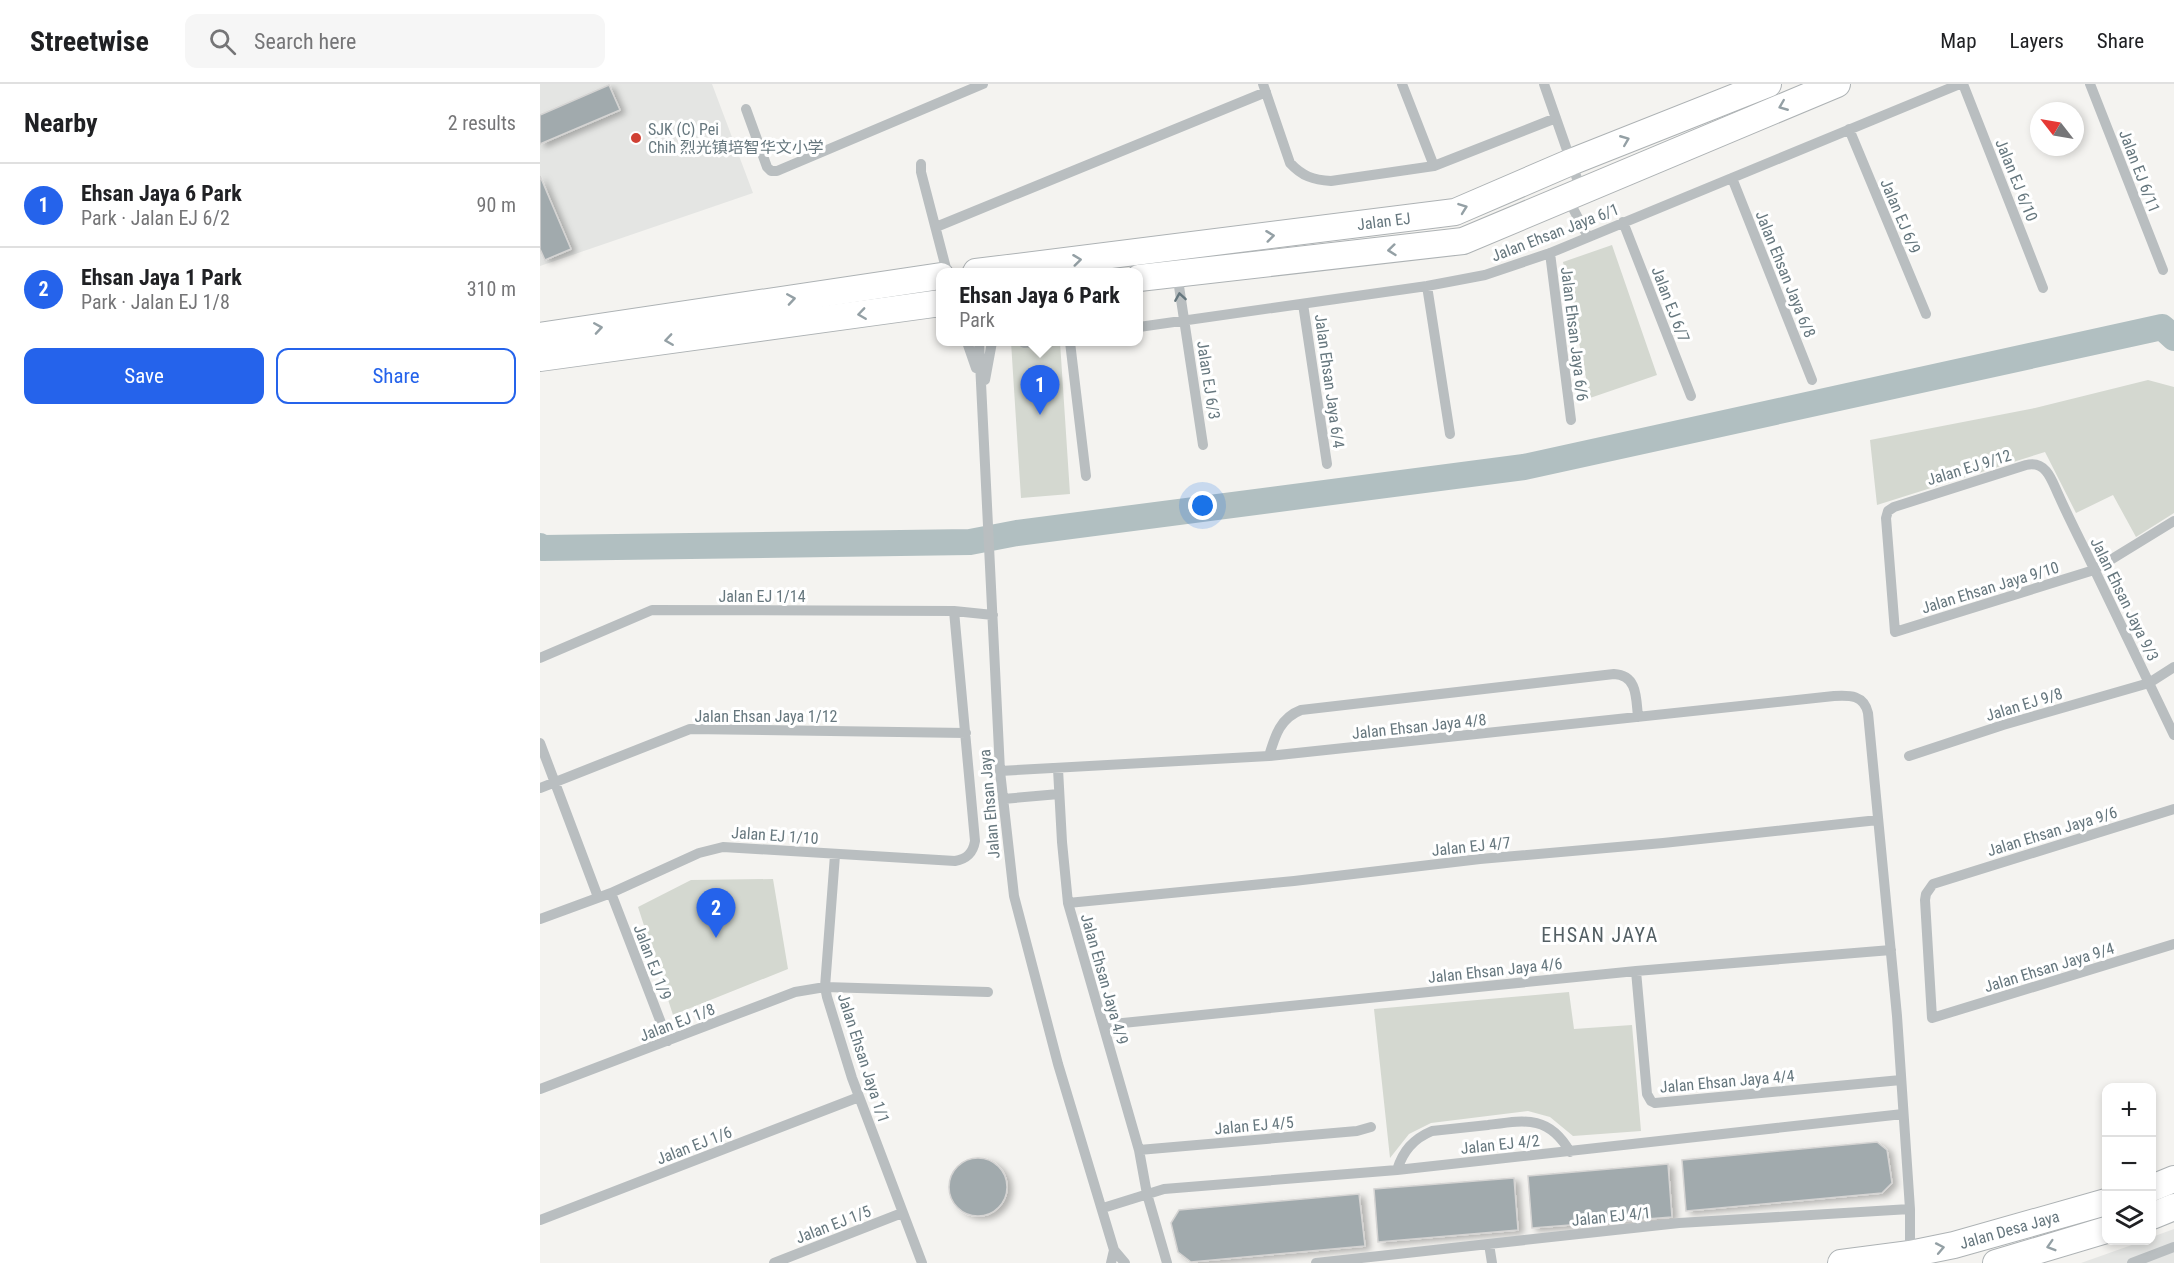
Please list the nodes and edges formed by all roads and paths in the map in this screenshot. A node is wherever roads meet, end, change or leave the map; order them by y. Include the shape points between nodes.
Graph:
1 (983, 84) edge
2 (1402, 84) edge
3 (1544, 84) edge
4 (1768, 84) edge
5 (1837, 84) edge
6 (1961, 84) edge
7 (2090, 84) edge
8 (1265, 88) edge
9 (746, 109) dead end
10 (1556, 117) junction
11 (1849, 129) junction
12 (1571, 162) junction
13 (921, 164) dead end
14 (1434, 166) junction
15 (1732, 178) junction
16 (1574, 193) junction
17 (1623, 222) junction
18 (936, 227) junction
19 (1588, 237) junction
20 (1550, 253) junction
21 (946, 268) edge
22 (1009, 268) edge
23 (2163, 270) dead end
24 (1177, 273) junction
25 (936, 277) edge
26 (1143, 277) edge
27 (1427, 286) junction
28 (2043, 288) dead end
29 (936, 304) edge
30 (1303, 304) junction
31 (904, 308) junction
32 (936, 311) edge
33 (1926, 314) dead end
34 (1184, 320) junction
35 (1143, 326) edge
36 (540, 336) edge
37 (968, 346) edge
38 (979, 346) edge
39 (991, 346) edge
40 (1070, 346) edge
41 (540, 358) edge
42 (980, 380) junction
43 (1812, 380) dead end
44 (1691, 396) dead end
45 (982, 397) junction
46 (1571, 420) dead end
47 (1450, 434) dead end
48 (1203, 445) dead end
49 (1327, 464) dead end
50 (1086, 476) dead end
51 (2049, 476) joint
52 (2174, 521) edge
53 (2094, 570) junction
54 (954, 611) junction
55 (993, 615) junction
56 (1895, 632) joint
57 (540, 658) edge
58 (2174, 667) edge
59 (2149, 683) junction
60 (1638, 717) junction
61 (966, 733) junction
62 (2174, 735) edge
63 (540, 743) edge
64 (1269, 756) junction
65 (1909, 756) dead end
66 (1058, 769) junction
67 (1000, 771) junction
68 (555, 782) junction
69 (540, 788) edge
70 (1059, 794) junction
71 (1003, 799) junction
72 (2174, 809) edge
73 (1878, 820) junction
74 (835, 855) junction
75 (610, 893) junction
76 (598, 897) junction
77 (1068, 903) junction
78 (540, 919) edge
79 (2174, 944) edge
80 (1891, 950) junction
81 (1636, 971) junction
82 (825, 987) junction
83 (988, 992) dead end
84 (1932, 1018) joint
85 (1103, 1025) junction
86 (668, 1041) junction
87 (1901, 1080) junction
88 (540, 1089) edge
89 (859, 1097) junction
90 (1903, 1114) junction
91 (1371, 1127) dead end
92 (1139, 1150) junction
93 (1570, 1152) junction
94 (1397, 1170) junction
95 (2174, 1179) edge
96 (2156, 1186) edge
97 (1147, 1194) junction
98 (2102, 1203) edge
99 (2174, 1207) edge
100 (1103, 1208) junction
101 (1910, 1209) junction
102 (902, 1213) junction
103 (2156, 1214) edge
104 (540, 1220) edge
105 (2102, 1231) edge
106 (1489, 1244) junction
107 (2174, 1247) edge
108 (1114, 1250) junction
109 (1910, 1254) junction
110 (774, 1263) edge
111 (922, 1263) edge
112 (1111, 1263) edge
113 (1125, 1263) edge
114 (1167, 1263) edge
115 (1316, 1263) edge
116 (1492, 1263) edge
117 (1841, 1263) edge
118 (1996, 1263) edge
119 (2132, 1263) edge

1 - 9 street via 777,171 766,167
2 - 14 street
3 - 10 street
12 -> 4 main road, Jalan EJ
5 -> 16 main road, Jalan EJ
6 - 11 street, Jalan Ehsan Jaya 6/1
6 - 28 street, Jalan EJ 6/10
7 - 23 street, Jalan EJ 6/11
8 - 14 street via 1290,163 1311,178 1331,181
8 - 18 street
10 - 12 street
10 - 14 street
11 - 15 street, Jalan Ehsan Jaya 6/1
11 - 33 street, Jalan EJ 6/9
12 - 16 street
22 -> 12 main road, Jalan EJ via 1455,212
13 - 18 street
15 - 17 street, Jalan Ehsan Jaya 6/1
15 - 43 street, Jalan Ehsan Jaya 6/8
16 - 19 street
16 -> 24 main road, Jalan EJ via 1463,241
17 - 19 street, Jalan Ehsan Jaya 6/1
17 - 44 street, Jalan EJ 6/7
18 - 21 street
19 - 20 street, Jalan Ehsan Jaya 6/1
20 - 27 street, Jalan Ehsan Jaya 6/1 via 1485,275
20 - 46 street, Jalan Ehsan Jaya 6/6
24 - 26 main road, Jalan EJ
34 -> 24 street, Jalan EJ 6/3
36 -> 25 main road
27 - 30 street, Jalan Ehsan Jaya 6/1
27 - 47 street
29 - 31 main road
30 - 34 street, Jalan Ehsan Jaya 6/1
30 - 49 street, Jalan Ehsan Jaya 6/4
31 - 32 street
31 -> 41 main road
34 - 35 street, Jalan Ehsan Jaya 6/1
34 - 48 street, Jalan EJ 6/3
37 - 42 street
38 - 42 street, Jalan Ehsan Jaya
39 - 45 street
40 - 50 street
42 - 45 street, Jalan Ehsan Jaya
45 - 55 street, Jalan Ehsan Jaya
51 - 53 street, Jalan Ehsan Jaya 9/3
51 - 56 street, Jalan EJ 9/12 via 2037,465 2026,465 1888,511
52 - 53 street, Jalan Ehsan Jaya 9/10
53 - 56 street, Jalan Ehsan Jaya 9/10
53 - 59 street, Jalan Ehsan Jaya 9/3
54 - 55 street, Jalan EJ 1/14
54 - 57 street, Jalan EJ 1/14 via 652,610
54 - 61 street
55 - 67 street, Jalan Ehsan Jaya
58 - 59 street, Jalan EJ 9/8
59 - 62 street, Jalan Ehsan Jaya 9/3
59 - 65 street, Jalan EJ 9/8
60 - 64 street, Jalan Ehsan Jaya 4/8
60 - 64 street via 1633,685 1625,676 1614,674 1302,710 1281,724
60 - 73 street, Jalan Ehsan Jaya 4/8 via 1854,696 1867,708
61 - 68 street, Jalan Ehsan Jaya 1/12 via 690,729
61 - 74 street, Jalan EJ 1/10 via 975,841 967,857 955,861
63 - 68 street
64 - 66 street, Jalan Ehsan Jaya 4/8
66 - 67 street, Jalan Ehsan Jaya 4/8
66 - 70 street, Jalan Ehsan Jaya 4/9
67 - 71 street, Jalan Ehsan Jaya
68 - 69 street, Jalan Ehsan Jaya 1/12
68 - 76 street
70 - 71 street
70 - 77 street, Jalan Ehsan Jaya 4/9
71 - 100 street, Jalan Ehsan Jaya via 1014,896 1024,938
72 - 84 street, Jalan Ehsan Jaya 9/6 via 1939,881 1929,888 1926,900
73 - 77 street, Jalan EJ 4/7
73 - 80 street
74 - 75 street, Jalan EJ 1/10 via 723,847 699,853
74 - 82 street, Jalan Ehsan Jaya 1/1
75 - 76 street, Jalan EJ 1/10
75 - 86 street, Jalan EJ 1/9
76 - 78 street, Jalan EJ 1/10
77 - 85 street, Jalan Ehsan Jaya 4/9
79 - 84 street, Jalan Ehsan Jaya 9/4
80 - 81 street, Jalan Ehsan Jaya 4/6
80 - 87 street
81 - 85 street, Jalan Ehsan Jaya 4/6
81 - 87 street, Jalan Ehsan Jaya 4/4 via 1647,1094 1655,1103
82 - 83 street, Jalan EJ 1/8
82 - 86 street, Jalan EJ 1/8 via 795,992
82 - 89 street, Jalan Ehsan Jaya 1/1
85 - 92 street, Jalan Ehsan Jaya 4/9
86 - 88 street, Jalan EJ 1/8
87 - 90 street
89 - 102 street, Jalan Ehsan Jaya 1/1
89 - 104 street, Jalan EJ 1/6
90 - 93 street, Jalan EJ 4/2
90 - 101 street
91 - 92 street, Jalan EJ 4/5
92 - 97 street, Jalan Ehsan Jaya 4/9
93 - 94 street, Jalan EJ 4/2
93 - 94 street via 1558,1134 1547,1127 1521,1121 1432,1131 1409,1146
94 - 97 street, Jalan EJ 4/2 via 1164,1189
95 - 96 main road
97 - 100 street, Jalan EJ 4/2
97 - 114 street, Jalan Ehsan Jaya 4/9
109 -> 98 main road, Jalan Desa Jaya
99 - 103 main road
100 - 108 street, Jalan Ehsan Jaya
101 - 106 street, Jalan EJ 4/1 via 1678,1223
101 - 109 street
102 - 110 street, Jalan EJ 1/5
102 - 111 street, Jalan Ehsan Jaya 1/1
105 -> 118 main road, Jalan Desa Jaya
106 - 115 street, Jalan EJ 4/1
106 - 116 street
107 - 119 street
108 - 112 street, Jalan Ehsan Jaya
108 - 113 street, Jalan Ehsan Jaya
109 - 117 main road, Jalan Desa Jaya

